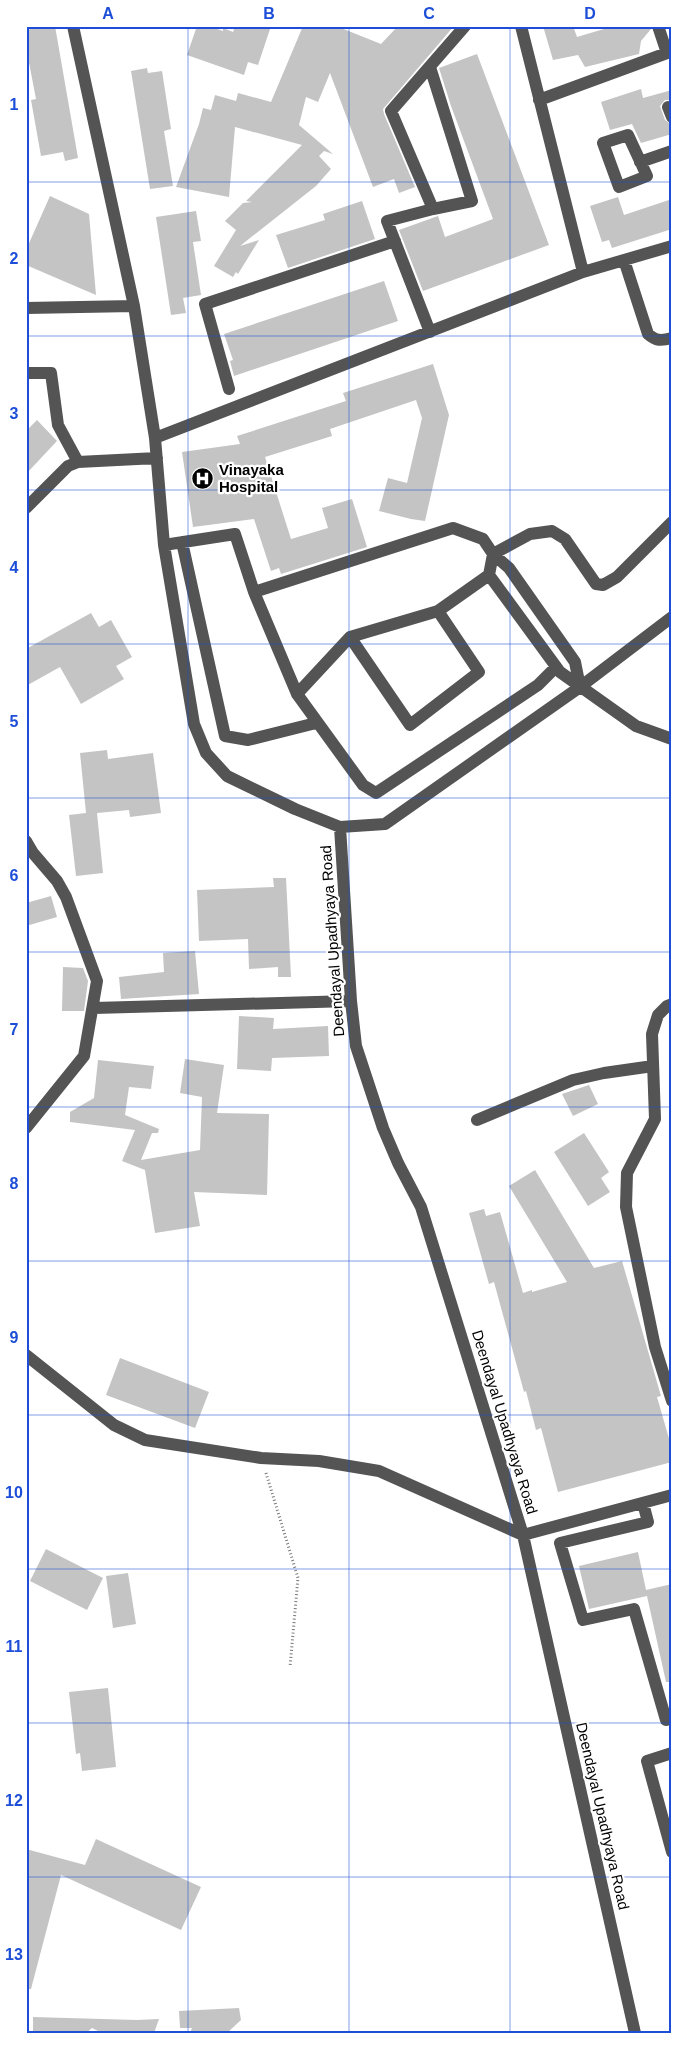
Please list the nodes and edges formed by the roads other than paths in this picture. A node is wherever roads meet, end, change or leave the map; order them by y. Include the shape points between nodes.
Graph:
1 (73, 26) edge
2 (465, 26) edge
3 (521, 26) edge
4 (658, 26) edge
5 (430, 67) junction
6 (540, 100) junction
7 (672, 151) edge
8 (640, 162) dead end
9 (433, 209) junction
10 (394, 241) junction
11 (672, 246) edge
12 (624, 260) junction
13 (583, 272) junction
14 (134, 306) junction
15 (26, 308) edge
16 (430, 332) junction
17 (672, 338) edge
18 (26, 373) edge
19 (229, 389) dead end
20 (155, 438) junction
21 (157, 458) junction
22 (78, 462) junction
23 (26, 508) edge
24 (672, 522) edge
25 (182, 542) junction
26 (164, 545) junction
27 (494, 554) junction
28 (489, 575) junction
29 (254, 592) junction
30 (438, 611) junction
31 (672, 617) edge
32 (350, 636) junction
33 (556, 667) junction
34 (580, 687) junction
35 (297, 694) junction
36 (316, 723) junction
37 (672, 739) edge
38 (340, 827) junction
39 (26, 841) edge
40 (351, 1001) junction
41 (672, 1004) edge
42 (94, 1008) junction
43 (653, 1066) junction
44 (477, 1120) dead end
45 (26, 1128) edge
46 (26, 1355) edge
47 (672, 1401) edge
48 (672, 1495) edge
49 (643, 1503) junction
50 (523, 1535) junction
51 (672, 1718) edge
52 (672, 1753) edge
53 (671, 1848) edge
54 (635, 2033) edge

1 - 14 street
2 - 5 street
3 - 6 street
4 - 6 street via 667,53
5 - 9 street via 391,111
5 - 9 street via 472,201
6 - 13 street
7 - 8 street
9 - 10 street via 387,221
10 - 16 street
10 - 19 street via 205,304
11 - 12 street
12 - 13 street
12 - 17 street via 648,334 655,340
13 - 16 street
14 - 15 street
14 - 20 street
16 - 20 street
18 - 22 street via 51,373 58,425
20 - 21 street
21 - 22 street
21 - 26 street
22 - 23 street via 68,466
24 - 27 street via 617,577 603,586 596,584 565,539 552,531 530,534
25 - 26 street
25 - 29 street via 235,534
25 - 36 street via 225,736 248,740
26 - 38 street via 194,724 206,753 227,776
27 - 28 street
27 - 29 street via 483,539 453,528
27 - 34 street via 509,568 575,662
28 - 30 street
28 - 33 street
29 - 35 street
30 - 32 street
30 - 32 street via 479,672 410,724
31 - 34 street
32 - 35 street
33 - 34 street
33 - 36 street via 538,685 376,793 363,785
34 - 37 street via 636,726
34 - 38 street via 385,824
35 - 36 street
38 - 40 street, Deendayal Upadhyaya Road
39 - 42 street via 66,897 97,981
40 - 42 street
40 - 50 street, Deendayal Upadhyaya Road via 356,1046 383,1128 421,1208
41 - 43 street via 658,1015 652,1034
42 - 45 street via 84,1056
43 - 44 street via 573,1080
43 - 47 street via 654,1119 627,1173 626,1207 655,1347
46 - 50 street via 114,1425 145,1440 261,1458 319,1461 379,1471
48 - 49 street
49 - 50 street
49 - 51 street via 648,1522 560,1543 583,1620 634,1609 666,1720
50 - 54 street, Deendayal Upadhyaya Road
52 - 53 street via 648,1760

